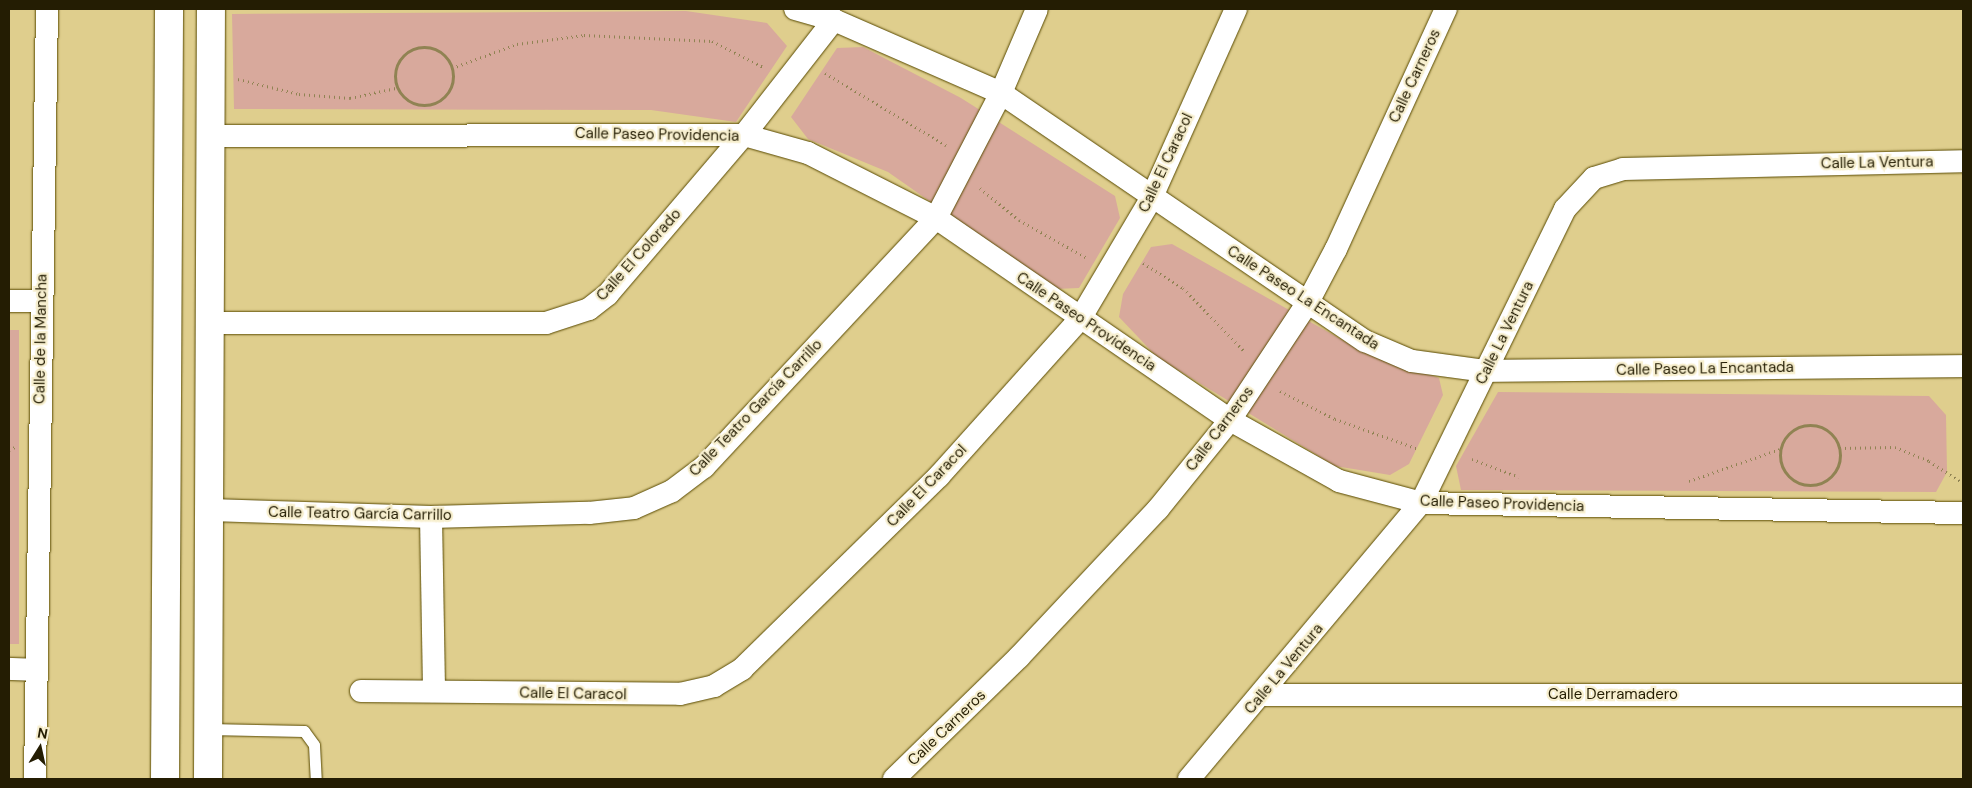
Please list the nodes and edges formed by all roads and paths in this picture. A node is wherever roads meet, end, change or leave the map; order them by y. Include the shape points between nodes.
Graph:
1 (47, 9) edge
2 (170, 9) edge
3 (211, 9) edge
4 (795, 9) edge
5 (1037, 9) edge
6 (1236, 9) edge
7 (1446, 9) edge
8 (834, 20) junction
9 (802, 60) junction
10 (452, 68) junction
11 (210, 72) junction
12 (784, 84) junction
13 (396, 88) junction
14 (1001, 93) junction
15 (744, 135) junction
16 (210, 136) junction
17 (966, 161) junction
18 (1963, 161) edge
19 (1151, 198) junction
20 (936, 218) junction
21 (1121, 249) junction
22 (1110, 269) junction
23 (9, 301) edge
24 (42, 301) junction
25 (1308, 302) junction
26 (1080, 319) junction
27 (210, 323) junction
28 (1963, 366) edge
29 (1486, 371) junction
30 (1260, 376) junction
31 (1230, 420) junction
32 (1840, 448) junction
33 (1780, 449) junction
34 (1444, 458) junction
35 (1529, 482) dead end
36 (1680, 483) dead end
37 (1963, 483) edge
38 (1421, 503) junction
39 (210, 510) junction
40 (1963, 513) edge
41 (431, 517) junction
42 (9, 669) edge
43 (36, 670) junction
44 (361, 691) dead end
45 (434, 691) junction
46 (1264, 695) junction
47 (1963, 695) edge
48 (208, 729) junction
49 (35, 779) edge
50 (165, 779) edge
51 (208, 779) edge
52 (316, 779) edge
53 (894, 779) edge
54 (1189, 779) edge

1 - 24 street, Calle de la Mancha
2 - 50 street
3 - 11 street
4 - 8 street, Calle Paseo La Encantada
5 - 14 street, Calle Teatro García Carrillo
6 - 19 street, Calle El Caracol
7 - 25 street, Calle Carneros
8 - 9 street, Calle El Colorado
8 - 14 street, Calle Paseo La Encantada
9 - 12 street, Calle El Colorado
9 - 17 path
10 - 12 path via 517,44 584,35 712,41 767,69
10 - 13 path via 451,87 438,102 419,105
10 - 13 path via 433,48 413,48 398,60
11 - 13 path via 299,94 350,98
11 - 16 street
12 - 15 street, Calle El Colorado
14 - 17 street, Calle Teatro García Carrillo
14 - 19 street, Calle Paseo La Encantada
15 - 16 street, Calle Paseo Providencia
15 - 20 street, Calle Paseo Providencia via 808,153
15 - 27 street, Calle El Colorado via 608,294 569,318 546,323
16 - 27 street
17 - 20 street, Calle Teatro García Carrillo
17 - 22 path via 985,194 1019,220
18 - 29 street, Calle La Ventura via 1623,169 1594,178 1565,209
19 - 21 street, Calle El Caracol
19 - 25 street, Calle Paseo La Encantada
20 - 26 street, Calle Paseo Providencia
20 - 41 street, Calle Teatro García Carrillo via 704,467 672,492 634,508 589,513
21 - 22 street, Calle El Caracol
21 - 30 path via 1183,288
22 - 26 street, Calle El Caracol
23 - 24 street
24 - 43 street, Calle de la Mancha
25 - 29 street, Calle Paseo La Encantada via 1387,352 1431,364
25 - 30 street, Calle Carneros
26 - 31 street, Calle Paseo Providencia
26 - 45 street, Calle El Caracol via 939,476 742,669 714,686 680,694 638,696
27 - 39 street
28 - 29 street, Calle Paseo La Encantada
29 - 34 street, Calle La Ventura
30 - 31 street, Calle Carneros
30 - 34 path via 1334,419
31 - 38 street, Calle Paseo Providencia via 1338,481
31 - 53 street, Calle Carneros via 1158,509 1020,657
32 - 33 path via 1829,431 1809,424 1790,432
32 - 33 path via 1833,475 1807,485 1789,477
32 - 37 path via 1895,447 1930,461
33 - 36 path
34 - 35 path via 1478,460
34 - 38 street, Calle La Ventura
38 - 40 street, Calle Paseo Providencia
38 - 46 street, Calle La Ventura
39 - 41 street, Calle Teatro García Carrillo
39 - 48 street
41 - 45 street
42 - 43 street
43 - 49 street, Calle de la Mancha
44 - 45 street, Calle El Caracol
46 - 47 street, Calle Derramadero
46 - 54 street, Calle La Ventura
48 - 51 street
48 - 52 lane via 304,731 314,745

